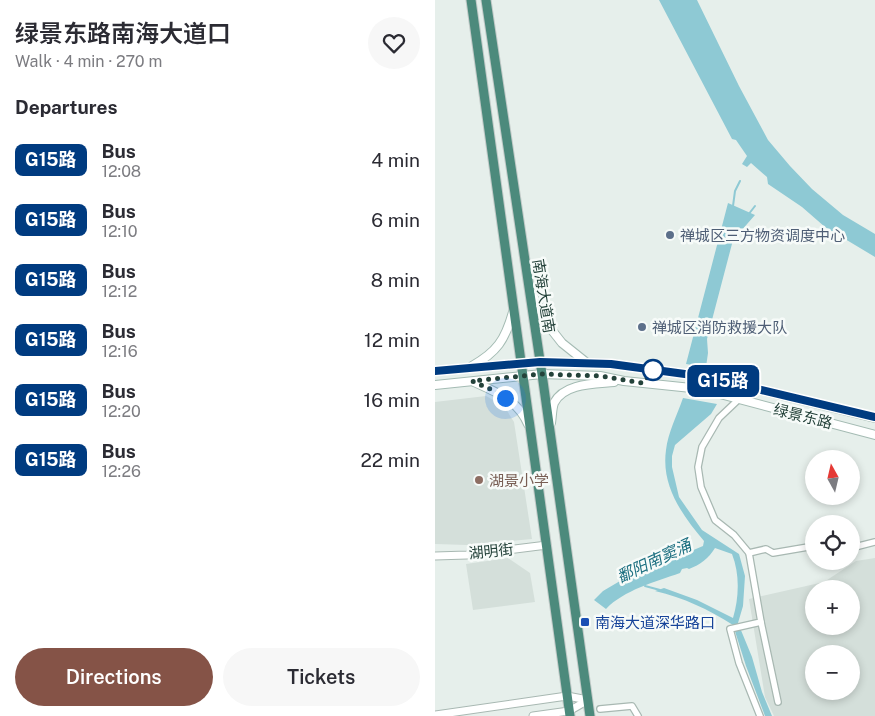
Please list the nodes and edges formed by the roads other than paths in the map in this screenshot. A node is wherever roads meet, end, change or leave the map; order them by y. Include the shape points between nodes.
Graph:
1 (471, 0) edge
2 (486, 0) edge
3 (529, 288) junction
4 (514, 310) junction
5 (521, 362) junction
6 (540, 362) junction
7 (587, 363) junction
8 (470, 368) junction
9 (435, 371) edge
10 (542, 374) junction
11 (523, 376) junction
12 (472, 381) junction
13 (624, 381) junction
14 (435, 386) edge
15 (738, 400) junction
16 (875, 418) edge
17 (550, 428) junction
18 (531, 434) junction
19 (875, 435) edge
20 (875, 542) edge
21 (547, 545) junction
22 (860, 546) edge
23 (805, 548) edge
24 (749, 553) junction
25 (435, 556) edge
26 (761, 622) junction
27 (567, 696) junction
28 (588, 700) junction
29 (778, 702) dead end
30 (600, 708) dead end
31 (570, 713) edge
32 (435, 715) edge
33 (534, 716) edge
34 (590, 716) edge
35 (639, 716) edge
36 (760, 716) edge

1 - 4 highway, 南海大道南
2 - 3 highway, 南海大道南
3 - 6 highway, 南海大道南
3 - 7 main road via 547,324 562,343
4 - 5 highway, 南海大道南
4 - 8 main road via 499,345 487,358
5 - 6 main road, 绿景东路
5 - 8 main road, 绿景东路
5 - 11 highway, 南海大道南
6 - 7 main road, 绿景东路
6 - 10 highway, 南海大道南
7 - 16 main road, 绿景东路 via 707,377
8 - 9 main road, 绿景东路
10 - 11 main road, 绿景东路
10 - 13 main road, 绿景东路 via 600,376
10 - 17 highway, 南海大道南
11 - 12 main road, 绿景东路
11 - 18 highway, 南海大道南
12 - 14 main road, 绿景东路
12 - 18 main road via 513,403 523,413
13 - 15 main road, 绿景东路 via 701,390
13 - 17 main road via 586,385 566,391 554,403
15 - 19 main road, 绿景东路
15 - 24 street via 719,418 702,447 698,467 701,487 715,520
17 - 28 highway, 南海大道南
18 - 21 highway, 南海大道南
20 - 22 street
21 - 25 street, 湖明街
21 - 27 highway, 南海大道南
23 - 24 street
24 - 26 street
26 - 29 street
26 - 36 street via 730,629 739,663
27 - 28 street
27 - 31 highway, 南海大道南
27 - 32 street
28 - 31 street
28 - 34 highway, 南海大道南
30 - 35 street via 632,706
31 - 33 street

